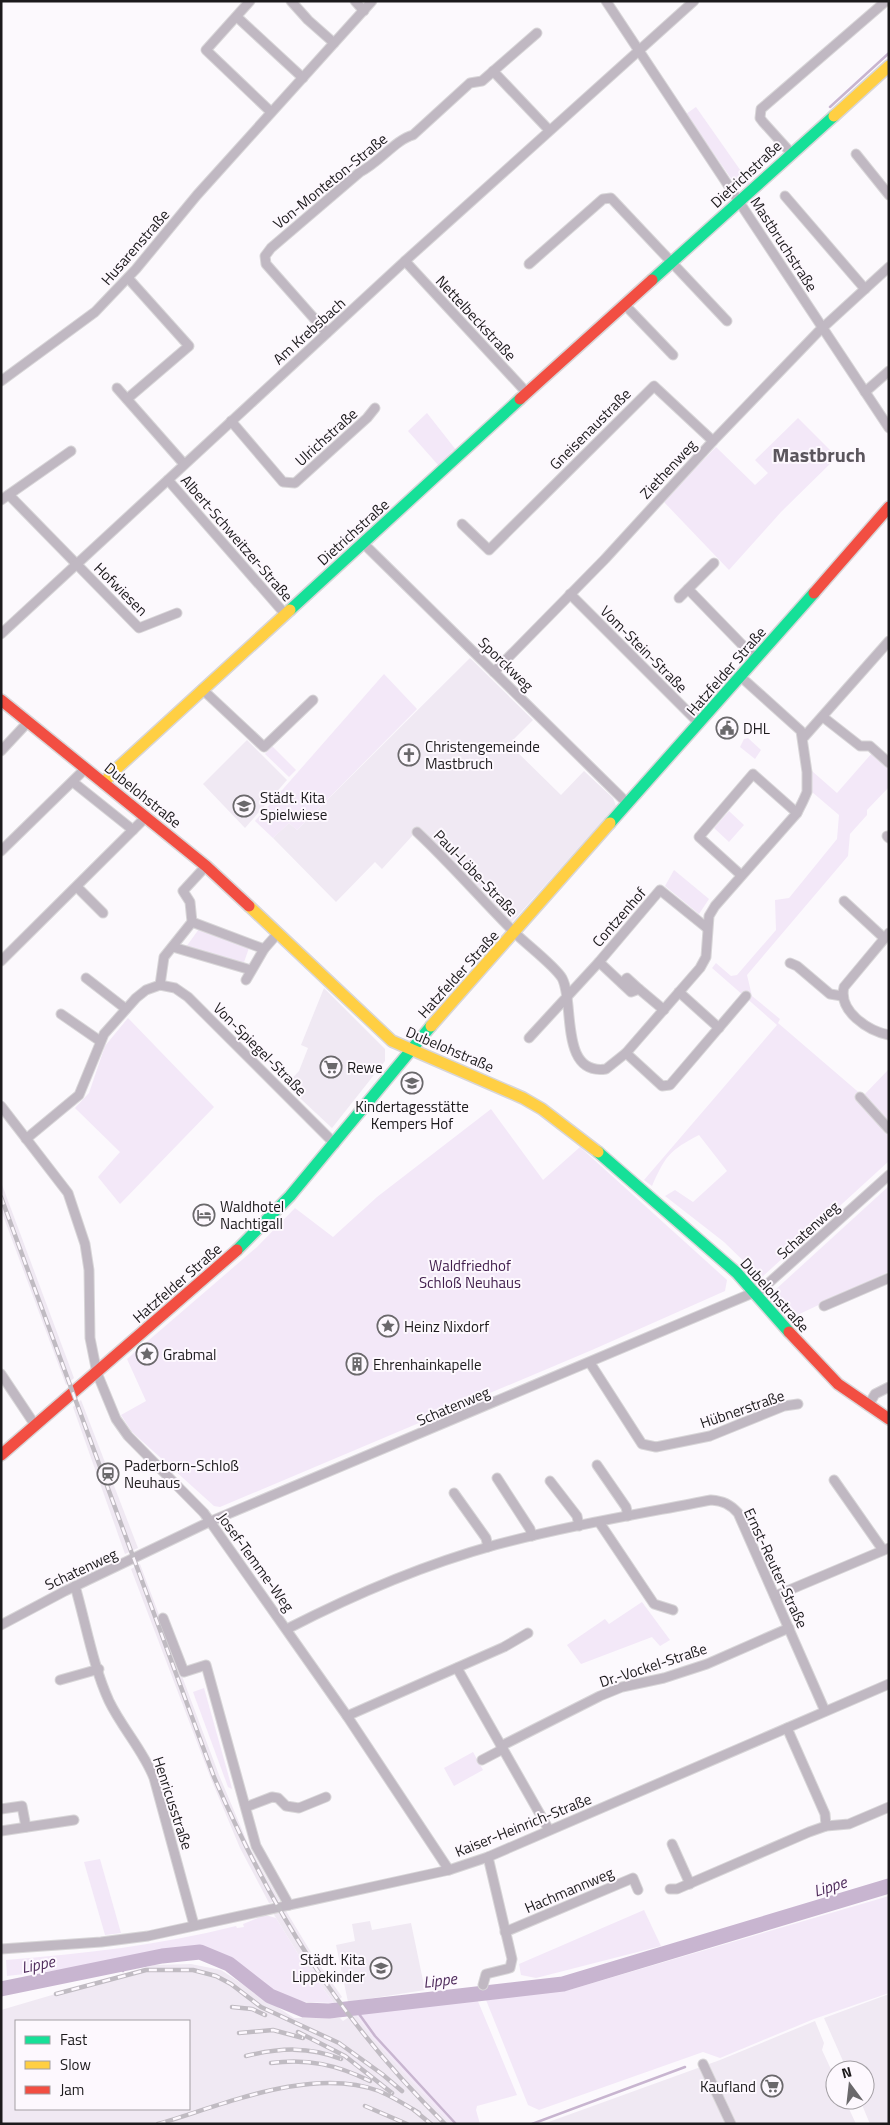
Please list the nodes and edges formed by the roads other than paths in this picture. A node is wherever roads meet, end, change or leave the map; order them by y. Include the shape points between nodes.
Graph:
1 (250, 1) edge
2 (291, 1) edge
3 (355, 1) edge
4 (372, 1) edge
5 (606, 1) edge
6 (694, 1) edge
7 (886, 1) edge
8 (364, 10) junction
9 (237, 17) junction
10 (537, 33) dead end
11 (334, 44) junction
12 (638, 52) junction
13 (889, 66) edge
14 (493, 71) junction
15 (303, 78) junction
16 (271, 112) junction
17 (549, 130) junction
18 (791, 153) junction
19 (856, 154) dead end
20 (889, 195) edge
21 (785, 196) dead end
22 (740, 201) junction
23 (405, 261) junction
24 (671, 262) junction
25 (529, 264) dead end
26 (889, 267) edge
27 (128, 278) junction
28 (865, 289) junction
29 (625, 305) junction
30 (727, 321) dead end
31 (821, 329) junction
32 (327, 333) junction
33 (673, 355) dead end
34 (889, 371) edge
35 (1, 381) edge
36 (116, 388) dead end
37 (865, 392) junction
38 (527, 393) junction
39 (126, 399) junction
40 (375, 408) dead end
41 (231, 421) junction
42 (889, 428) edge
43 (713, 441) junction
44 (71, 451) dead end
45 (184, 464) junction
46 (168, 480) junction
47 (5, 497) edge
48 (889, 507) edge
49 (462, 524) dead end
50 (364, 544) junction
51 (714, 563) dead end
52 (76, 564) junction
53 (688, 589) junction
54 (570, 594) junction
55 (679, 598) dead end
56 (176, 613) dead end
57 (285, 614) junction
58 (1, 634) edge
59 (889, 641) edge
60 (756, 659) junction
61 (494, 672) junction
62 (741, 677) junction
63 (202, 689) junction
64 (1, 700) edge
65 (313, 700) dead end
66 (823, 717) junction
67 (28, 722) junction
68 (699, 723) junction
69 (804, 737) junction
70 (2, 749) edge
71 (889, 763) edge
72 (86, 768) junction
73 (73, 782) junction
74 (104, 783) junction
75 (628, 804) junction
76 (796, 813) junction
77 (146, 817) junction
78 (133, 830) junction
79 (416, 832) dead end
80 (1, 851) edge
81 (206, 866) junction
82 (741, 875) junction
83 (77, 887) junction
84 (844, 901) dead end
85 (104, 913) dead end
86 (192, 922) junction
87 (707, 928) junction
88 (278, 933) junction
89 (515, 933) junction
90 (886, 936) edge
91 (173, 947) junction
92 (264, 949) junction
93 (1, 961) edge
94 (599, 962) junction
95 (790, 963) dead end
96 (251, 970) junction
97 (86, 978) dead end
98 (246, 980) dead end
99 (160, 985) junction
100 (679, 992) junction
101 (567, 996) junction
102 (746, 996) dead end
103 (842, 996) junction
104 (126, 1009) junction
105 (664, 1010) junction
106 (61, 1014) dead end
107 (719, 1028) junction
108 (889, 1035) edge
109 (529, 1038) dead end
110 (100, 1041) junction
111 (411, 1048) junction
112 (626, 1053) junction
113 (860, 1096) dead end
114 (1, 1106) edge
115 (889, 1128) edge
116 (26, 1138) junction
117 (335, 1144) junction
118 (889, 1175) edge
119 (889, 1278) edge
120 (755, 1292) junction
121 (824, 1306) dead end
122 (590, 1362) junction
123 (97, 1373) junction
124 (1, 1374) edge
125 (889, 1386) edge
126 (798, 1404) dead end
127 (868, 1406) junction
128 (889, 1419) edge
129 (35, 1425) junction
130 (1, 1454) edge
131 (597, 1465) dead end
132 (496, 1478) dead end
133 (834, 1480) dead end
134 (550, 1481) dead end
135 (454, 1493) dead end
136 (628, 1516) junction
137 (209, 1522) junction
138 (599, 1522) junction
139 (579, 1526) junction
140 (532, 1536) junction
141 (488, 1547) junction
142 (886, 1549) edge
143 (75, 1586) junction
144 (775, 1596) junction
145 (673, 1610) dead end
146 (163, 1618) dead end
147 (1, 1625) edge
148 (788, 1628) junction
149 (287, 1629) junction
150 (528, 1633) dead end
151 (457, 1668) junction
152 (98, 1669) junction
153 (60, 1680) dead end
154 (889, 1684) edge
155 (825, 1711) junction
156 (347, 1716) junction
157 (787, 1728) junction
158 (502, 1747) junction
159 (482, 1760) dead end
160 (326, 1797) dead end
161 (246, 1807) junction
162 (889, 1807) edge
163 (1, 1809) edge
164 (74, 1820) dead end
165 (826, 1826) junction
166 (26, 1828) junction
167 (549, 1830) junction
168 (1, 1832) edge
169 (672, 1844) dead end
170 (488, 1857) junction
171 (449, 1870) junction
172 (690, 1884) junction
173 (670, 1889) dead end
174 (638, 1890) dead end
175 (289, 1905) junction
176 (194, 1925) junction
177 (505, 1932) junction
178 (1, 1950) edge
179 (483, 1985) dead end
180 (703, 2064) dead end
181 (731, 2124) edge

1 - 9 street
2 - 11 street
3 - 8 street
4 - 8 street, Husarenstraße
5 - 12 street, Mastbruchstraße
6 - 12 street, Am Krebsbach
7 - 18 street via 761,109 760,118
8 - 11 street, Husarenstraße
9 - 15 street
9 - 16 street via 206,50
10 - 14 street, Von-Monteton-Straße
11 - 15 street, Husarenstraße
12 - 17 street, Am Krebsbach
12 - 22 street, Mastbruchstraße
13 - 18 street, Dietrichstraße
14 - 17 street
14 - 32 street, Von-Monteton-Straße via 482,81 470,83 413,135 405,137 374,165 360,172 265,256 266,264
15 - 16 street, Husarenstraße
16 - 27 street, Husarenstraße
17 - 23 street, Am Krebsbach
18 - 22 street, Dietrichstraße
19 - 20 street
21 - 28 street
22 - 24 street, Dietrichstraße
22 - 31 street, Mastbruchstraße
23 - 32 street, Am Krebsbach
23 - 38 street, Nettelbeckstraße
24 - 25 street via 611,198 603,199
24 - 29 street, Dietrichstraße
24 - 30 street
26 - 28 street, Ziethenweg
27 - 35 street, Husarenstraße via 95,312
27 - 39 street via 189,346
28 - 31 street, Ziethenweg
29 - 33 street
29 - 38 street, Dietrichstraße
31 - 37 street, Mastbruchstraße
31 - 43 street, Ziethenweg
32 - 41 street, Am Krebsbach
34 - 37 street
36 - 39 street, Albert-Schweitzer-Straße
37 - 42 street, Mastbruchstraße
38 - 50 street, Dietrichstraße
39 - 45 street, Albert-Schweitzer-Straße
40 - 41 street, Ulrichstraße via 295,483 283,482
41 - 45 street, Am Krebsbach
43 - 49 street, Gneisenaustraße via 654,386 492,553
43 - 54 street, Ziethenweg
44 - 47 street
45 - 46 street, Am Krebsbach
46 - 52 street, Am Krebsbach
46 - 57 street, Albert-Schweitzer-Straße
47 - 52 street
48 - 60 street, Hatzfelder Straße
50 - 57 street, Dietrichstraße
50 - 61 street, Sporckweg
51 - 53 street
52 - 56 street, Hofwiesen via 139,628
52 - 58 street, Am Krebsbach
53 - 55 street
53 - 60 street
54 - 61 street, Ziethenweg
54 - 68 street, Vom-Stein-Straße
57 - 63 street, Dietrichstraße
59 - 66 street
60 - 62 street, Hatzfelder Straße
61 - 75 street, Sporckweg
62 - 68 street, Hatzfelder Straße
62 - 69 street via 798,725
63 - 65 street via 264,747
63 - 74 street, Dietrichstraße
64 - 67 street, Dubelohstraße
66 - 69 street
66 - 71 street via 860,746 870,746
67 - 70 street
67 - 72 street, Dubelohstraße
68 - 75 street, Hatzfelder Straße
69 - 76 street via 807,792
72 - 73 street
72 - 74 street, Dubelohstraße
73 - 78 street
73 - 80 street
74 - 77 street, Dubelohstraße
75 - 89 street, Hatzfelder Straße
76 - 82 street
76 - 82 street via 753,774 699,837
77 - 78 street
77 - 81 street, Dubelohstraße
78 - 83 street
79 - 89 street, Paul-Löbe-Straße
81 - 86 street via 184,890 190,902
81 - 88 street, Dubelohstraße
82 - 87 street via 712,911
83 - 85 street
83 - 93 street
84 - 90 street
86 - 91 street
86 - 92 street
87 - 94 street, Contzenhof via 660,890
87 - 100 street via 706,957
88 - 92 street
88 - 111 street, Dubelohstraße via 386,1036
89 - 101 street, Paul-Löbe-Straße via 562,977
89 - 111 street, Hatzfelder Straße
90 - 103 street via 844,987
91 - 96 street
91 - 99 street via 164,957
92 - 96 street
94 - 101 street, Contzenhof
94 - 105 street, Contzenhof via 631,992 639,989
95 - 103 street via 830,994
96 - 98 street
97 - 104 street
99 - 104 street via 146,990
99 - 117 street, Von-Spiegel-Straße via 175,988 188,997
100 - 105 street
100 - 107 street
101 - 109 street, Contzenhof
101 - 112 street, Paul-Löbe-Straße via 570,1035 584,1062 592,1068 606,1069
102 - 107 street
103 - 108 street via 846,1009 876,1033
104 - 110 street
105 - 112 street
106 - 110 street
107 - 112 street via 670,1085 662,1086
110 - 116 street via 79,1096
111 - 117 street, Hatzfelder Straße
111 - 120 street, Dubelohstraße via 523,1098 567,1127 717,1255
113 - 115 street
114 - 116 street, Josef-Temme-Weg
116 - 123 street, Josef-Temme-Weg via 68,1193 81,1229 89,1270 90,1338
117 - 123 street, Hatzfelder Straße via 250,1238
118 - 120 street, Schatenweg via 766,1287
119 - 121 street
120 - 122 street, Schatenweg
120 - 127 street, Dubelohstraße via 816,1364
122 - 126 street, Hübnerstraße via 642,1444 647,1446 710,1436 784,1406
122 - 137 street, Schatenweg
123 - 129 street, Hatzfelder Straße
123 - 137 street, Josef-Temme-Weg via 116,1419 128,1436 190,1498
124 - 129 street
125 - 127 street via 875,1394
127 - 128 street, Dubelohstraße
129 - 130 street, Hatzfelder Straße
131 - 136 street via 626,1507
132 - 140 street
133 - 142 street
134 - 139 street via 577,1516
135 - 141 street via 486,1538
136 - 138 street, Ernst-Reuter-Straße
136 - 144 street, Ernst-Reuter-Straße via 711,1500 730,1505 738,1513
137 - 143 street, Schatenweg
137 - 149 street, Josef-Temme-Weg
138 - 139 street, Ernst-Reuter-Straße
138 - 145 street via 654,1604
139 - 140 street, Ernst-Reuter-Straße
140 - 141 street, Ernst-Reuter-Straße
141 - 149 street, Ernst-Reuter-Straße via 340,1602
142 - 144 street
143 - 147 street, Schatenweg
143 - 152 street, Henricusstraße
144 - 148 street, Ernst-Reuter-Straße
146 - 161 street via 184,1672 206,1665
148 - 155 street, Ernst-Reuter-Straße
148 - 158 street, Dr.-Vockel-Straße via 707,1664 600,1696
149 - 156 street, Josef-Temme-Weg
150 - 151 street
151 - 156 street
151 - 158 street
152 - 153 street
152 - 176 street, Henricusstraße via 111,1704 154,1778
154 - 155 street, Kaiser-Heinrich-Straße
155 - 157 street, Kaiser-Heinrich-Straße
156 - 171 street, Josef-Temme-Weg
157 - 165 street via 825,1814
157 - 167 street, Kaiser-Heinrich-Straße
158 - 159 street, Dr.-Vockel-Straße
158 - 167 street
160 - 161 street via 299,1808 286,1806 272,1797
161 - 175 street via 256,1846
162 - 165 street via 848,1824
163 - 166 street via 22,1806
164 - 166 street
165 - 172 street
166 - 168 street
167 - 170 street, Kaiser-Heinrich-Straße
169 - 172 street
170 - 171 street, Kaiser-Heinrich-Straße
170 - 177 street
171 - 175 street, Kaiser-Heinrich-Straße
172 - 173 street
174 - 177 street, Hachmannweg via 633,1878
175 - 176 street, Kaiser-Heinrich-Straße
176 - 178 street, Kaiser-Heinrich-Straße via 112,1941
177 - 179 street via 512,1959 510,1968 486,1974
180 - 181 street

